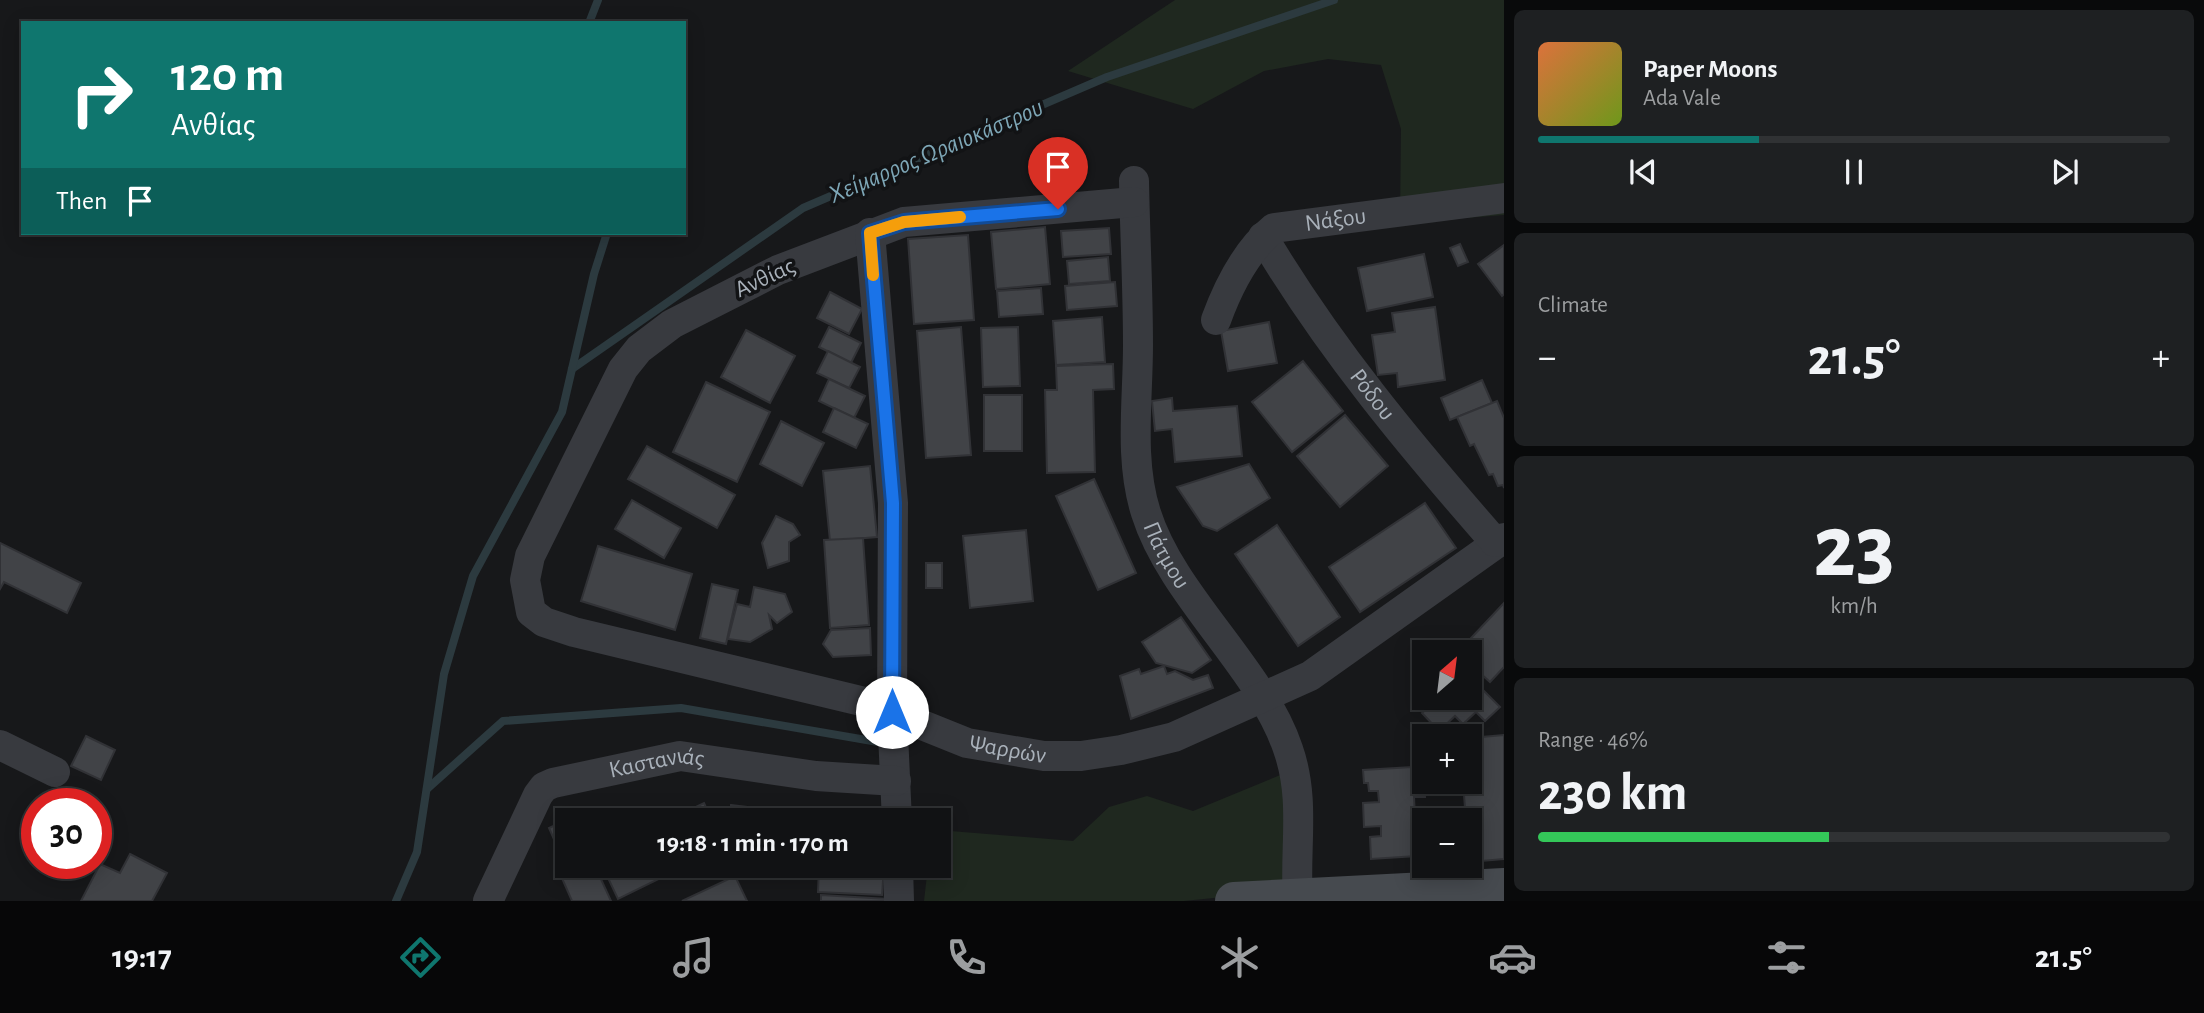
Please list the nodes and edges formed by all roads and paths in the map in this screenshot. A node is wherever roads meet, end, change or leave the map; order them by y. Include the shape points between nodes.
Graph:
1 (1134, 192) joint
2 (1504, 198) edge
3 (870, 233) junction
4 (1263, 237) junction
5 (1216, 320) dead end
6 (1499, 540) edge
7 (530, 556) joint
8 (1262, 699) junction
9 (892, 712) junction
10 (0, 745) edge
11 (55, 772) dead end
12 (896, 781) junction
13 (897, 808) edge
14 (898, 878) edge
15 (1504, 887) edge
16 (1298, 899) edge
17 (488, 901) edge
18 (899, 901) edge
19 (1234, 901) edge

1 - 3 street, Ανθίας via 904,222
1 - 8 street, Πάτμου via 1138,307 1135,454 1146,516 1164,554
2 - 4 street, Νάξου via 1274,228
3 - 7 street, Ανθίας via 778,270 672,324 639,349 608,397
3 - 9 street via 893,503
4 - 5 street via 1225,295
4 - 6 street, Ρόδου via 1326,338 1372,399
6 - 8 street, Ψαρρών via 1372,635 1310,676
7 - 9 street, Ψαρρών via 525,580 531,612 556,627
8 - 9 street, Ψαρρών via 1174,737 1081,756 1044,756 967,743
8 - 16 street, Πάτμου via 1287,745 1295,772 1300,806
9 - 12 street
10 - 11 street
12 - 13 street
12 - 17 street, Καστανιάς via 816,776 680,756 553,783 538,795
14 - 18 street
15 - 16 street
16 - 19 street

